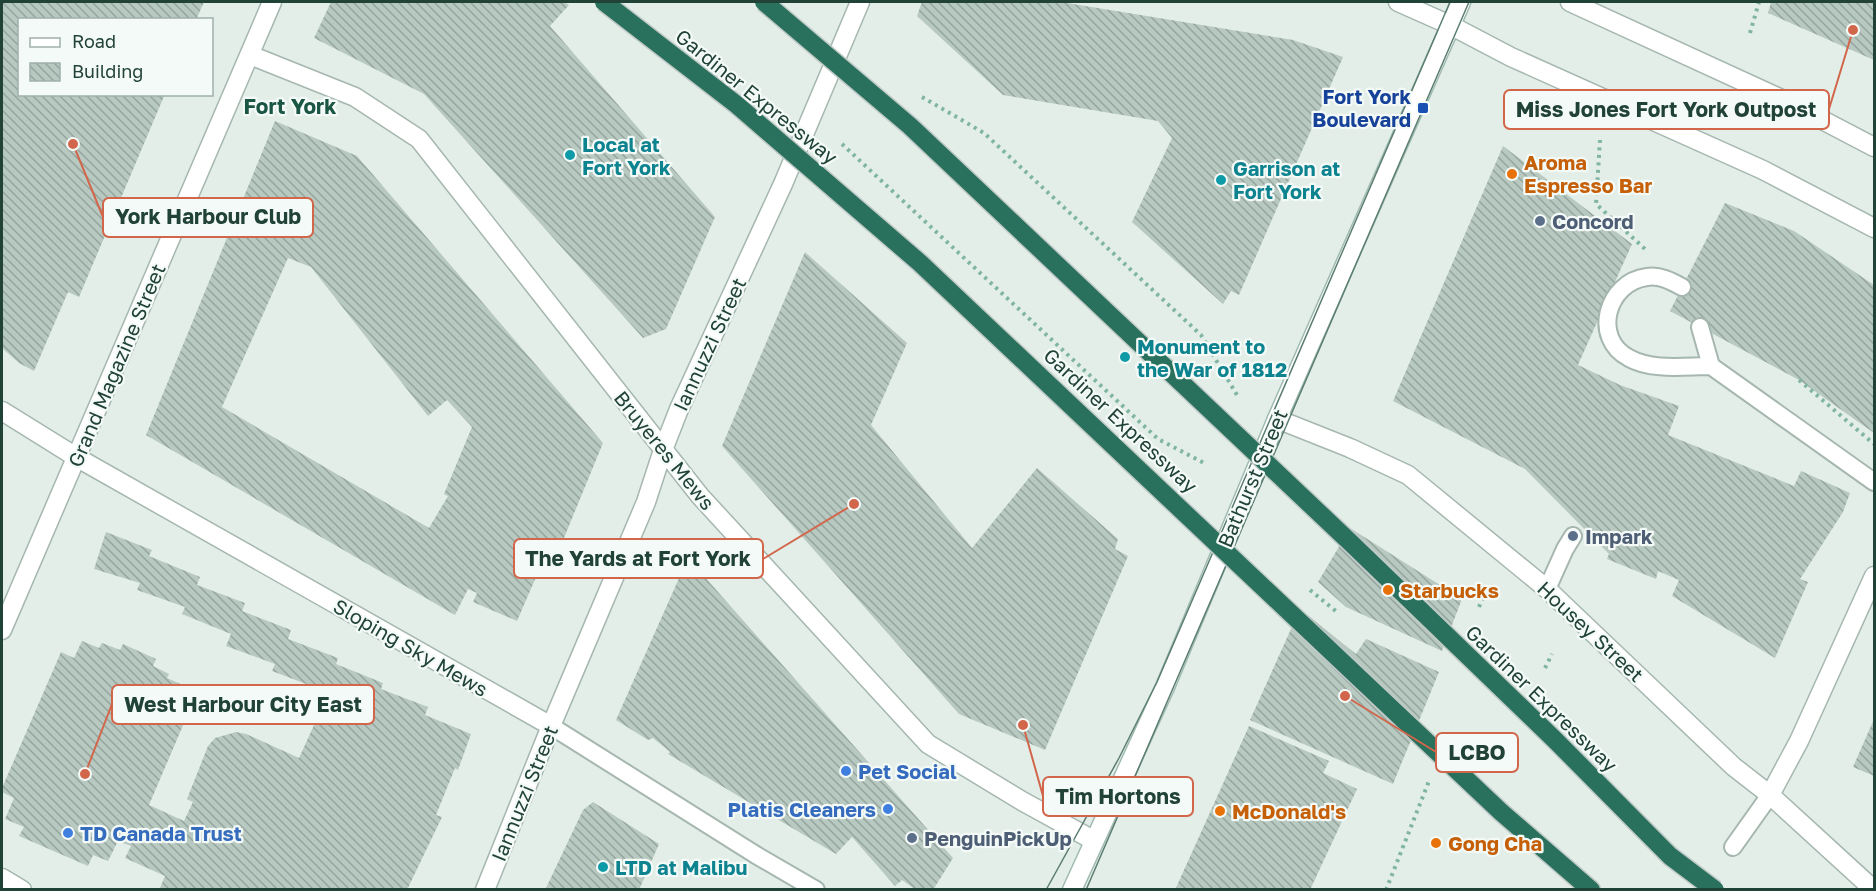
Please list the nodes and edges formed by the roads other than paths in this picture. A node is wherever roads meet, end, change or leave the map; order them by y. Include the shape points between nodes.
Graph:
1 (273, 2) edge
2 (604, 2) edge
3 (764, 2) edge
4 (861, 2) edge
5 (1398, 2) edge
6 (1461, 2) edge
7 (1570, 2) edge
8 (1450, 25) junction
9 (250, 55) junction
10 (1875, 147) edge
11 (1875, 228) edge
12 (1682, 287) dead end
13 (1700, 327) dead end
14 (1711, 366) junction
15 (2, 411) edge
16 (1276, 418) junction
17 (663, 450) junction
18 (76, 457) junction
19 (1875, 482) edge
20 (1573, 536) dead end
21 (1875, 576) edge
22 (1547, 589) junction
23 (2, 630) edge
24 (551, 726) junction
25 (1770, 795) junction
26 (1501, 812) junction
27 (1093, 840) junction
28 (1733, 847) dead end
29 (1670, 856) junction
30 (2, 878) edge
31 (22, 890) edge
32 (485, 890) edge
33 (816, 890) edge
34 (1072, 890) edge
35 (1573, 890) edge
36 (1591, 890) edge
37 (1706, 890) edge
38 (1715, 890) edge
39 (1874, 890) edge

1 - 9 street, Grand Magazine Street
2 - 26 highway, Gardiner Expressway, bridge via 737,105 920,263
3 - 29 highway, Gardiner Expressway, bridge via 936,151 1352,544
4 - 17 street, Iannuzzi Street
5 - 8 street
6 - 8 street, Bathurst Street
7 - 10 street via 1788,102
8 - 11 street via 1511,57 1763,170
8 - 16 street, Bathurst Street
9 - 17 street, Bruyeres Mews via 355,97 419,140
9 - 18 street, Grand Magazine Street
12 - 14 lane via 1665,278 1647,276 1632,281 1614,297 1607,331 1614,348 1630,359 1654,366
13 - 14 lane
14 - 19 lane
15 - 18 street, Sloping Sky Mews
16 - 22 street, Housey Street via 1408,475
16 - 27 street, Bathurst Street via 1165,687
17 - 24 street, Iannuzzi Street via 646,502
17 - 27 street, Bruyeres Mews via 700,496 928,744
18 - 23 street, Grand Magazine Street
18 - 24 street, Sloping Sky Mews
20 - 22 lane
21 - 25 street
22 - 25 street, Housey Street via 1734,767
24 - 32 street, Iannuzzi Street
24 - 33 lane, Sloping Sky Mews
25 - 28 lane
25 - 39 street, Housey Street
26 - 35 highway
26 - 36 highway, Gardiner Expressway
27 - 34 street, Bathurst Street
29 - 37 highway, Gardiner Expressway, bridge
29 - 38 highway, bridge
30 - 31 street

